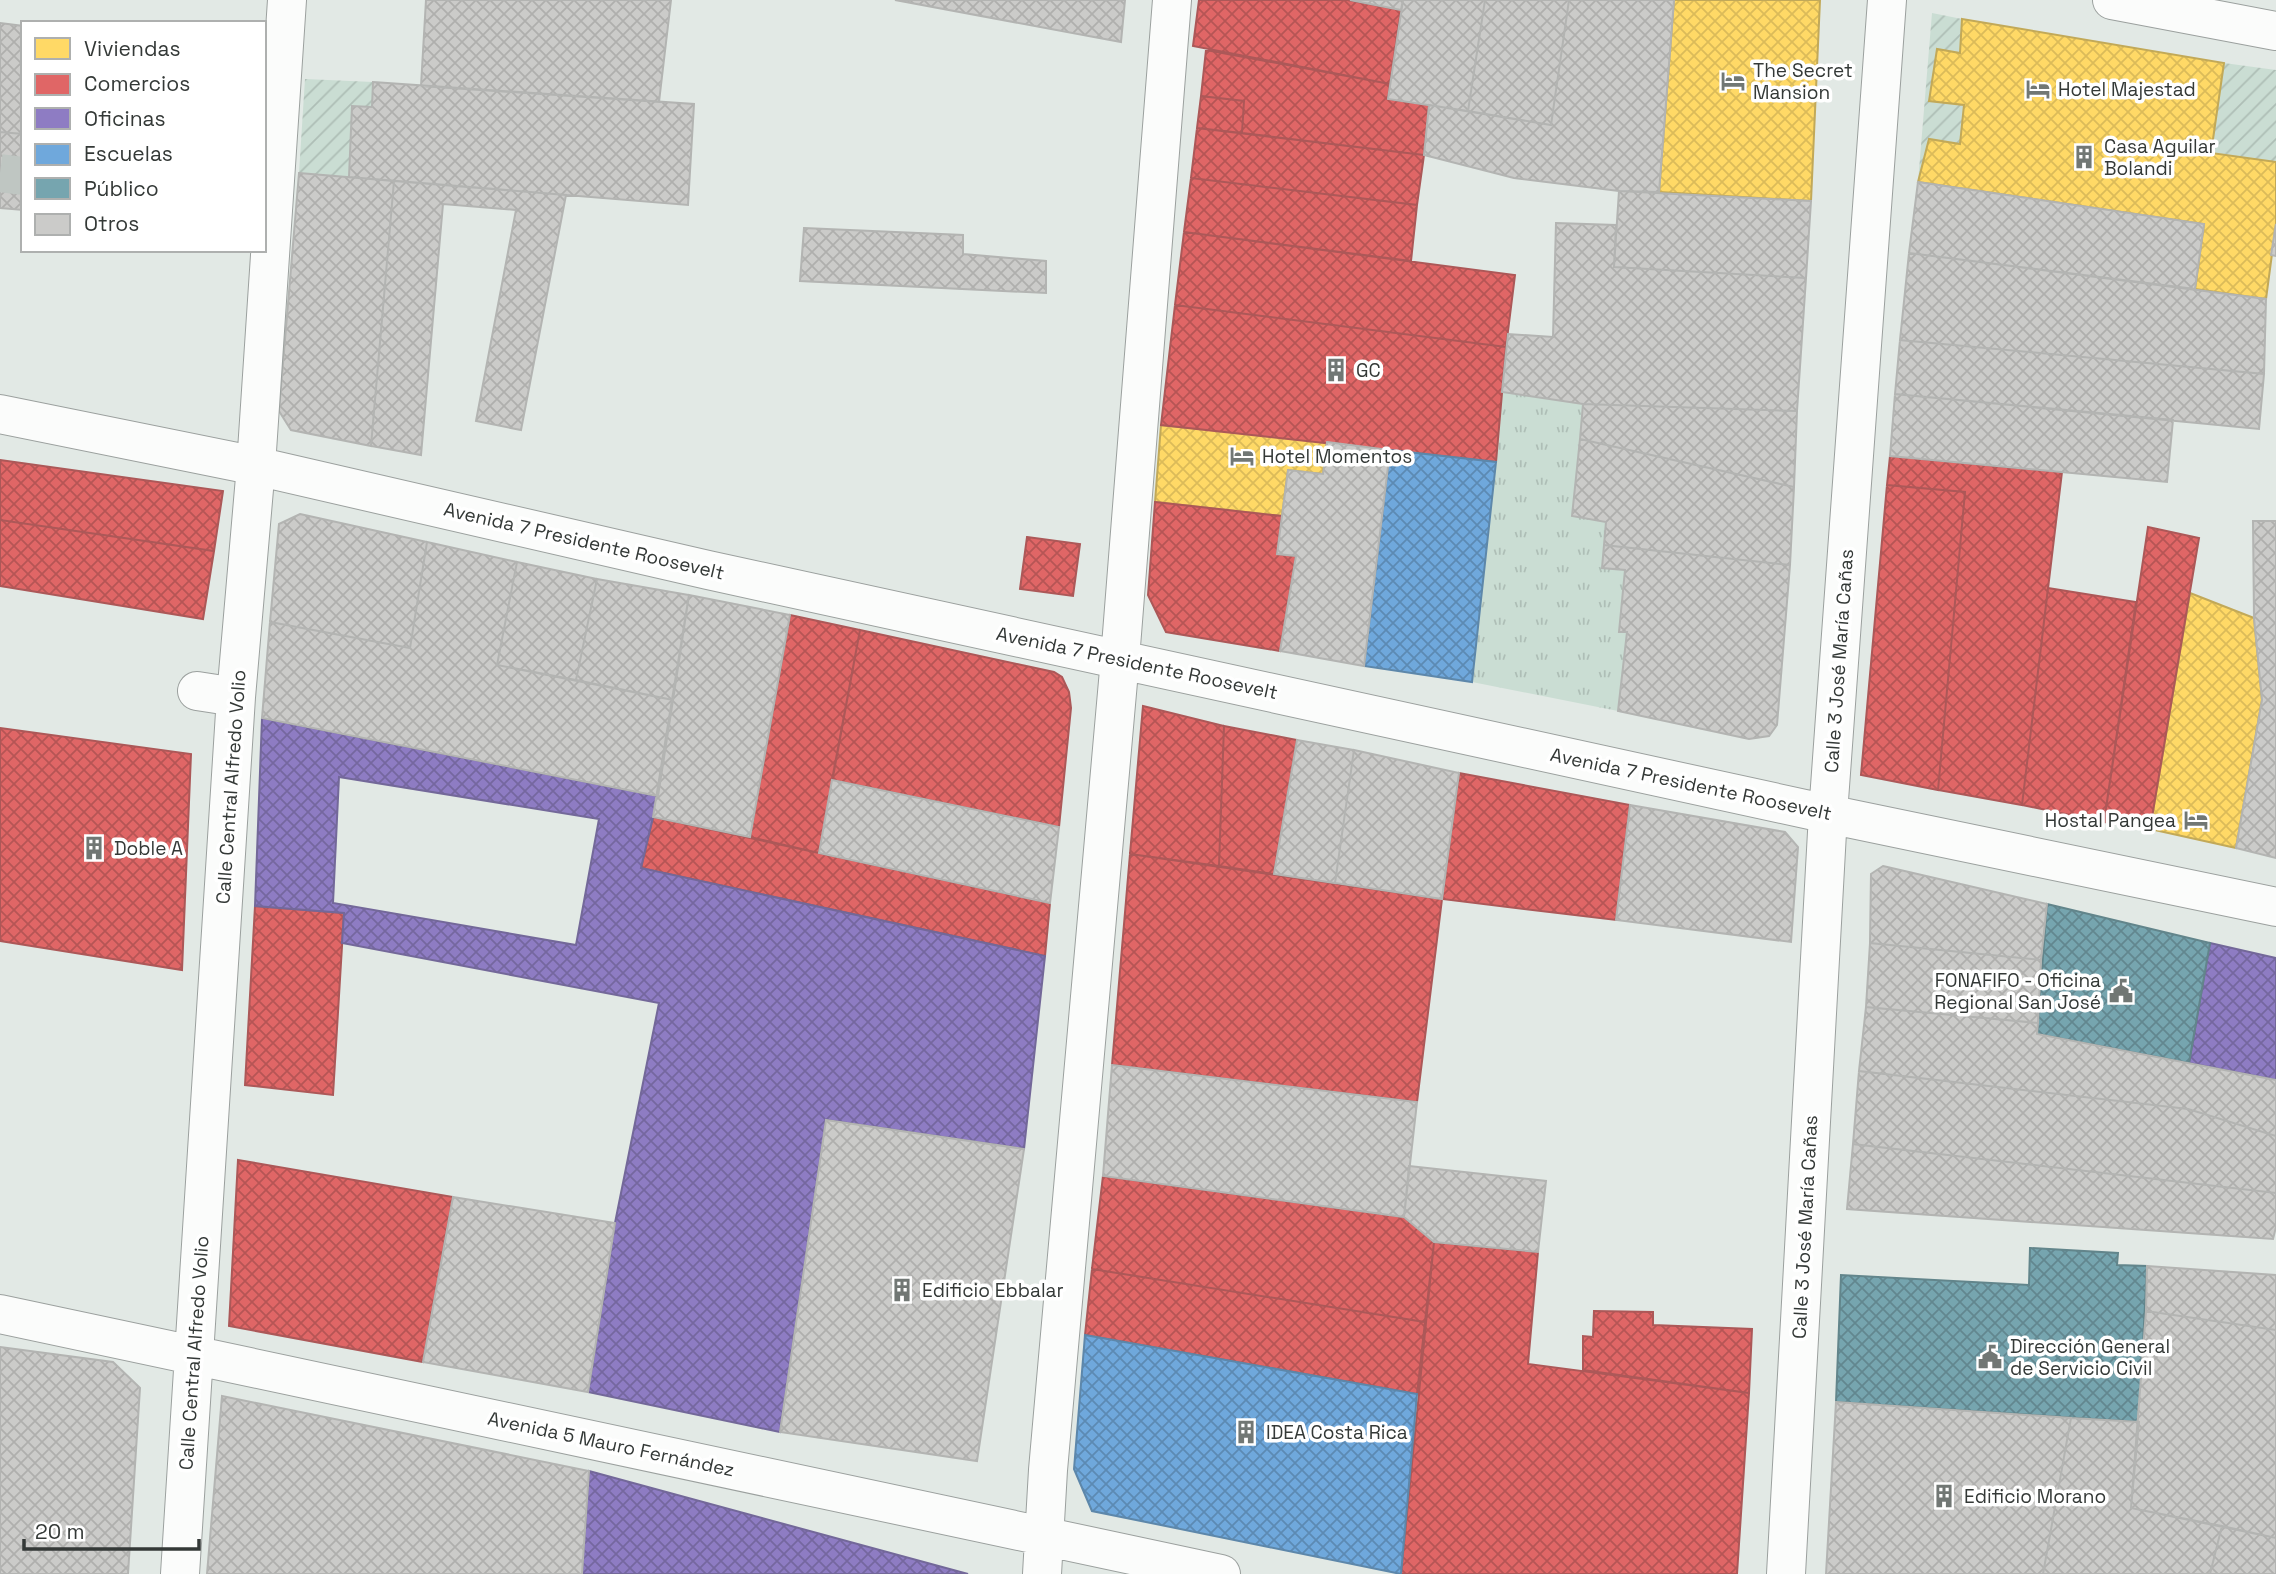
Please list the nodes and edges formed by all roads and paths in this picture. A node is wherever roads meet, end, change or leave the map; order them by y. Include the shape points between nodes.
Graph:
1 (287, 0) edge
2 (1172, 0) edge
3 (1886, 0) edge
4 (2112, 0) edge
5 (2276, 31) edge
6 (269, 202) edge
7 (0, 414) edge
8 (256, 466) junction
9 (1120, 659) junction
10 (197, 691) dead end
11 (236, 697) junction
12 (1828, 814) junction
13 (2276, 907) edge
14 (0, 1314) edge
15 (193, 1354) junction
16 (1044, 1537) junction
17 (180, 1574) edge
18 (1042, 1574) edge
19 (1221, 1574) edge
20 (1787, 1574) edge

1 - 6 street, Calle Central Alfredo Volio
2 - 9 street
3 - 12 street, Calle 3 José María Cañas
4 - 5 street
6 - 8 street, Calle Central Alfredo Volio
7 - 8 street, Avenida 7 Presidente Roosevelt
8 - 9 street, Avenida 7 Presidente Roosevelt
8 - 11 street, Calle Central Alfredo Volio
9 - 12 street, Avenida 7 Presidente Roosevelt
9 - 16 street
10 - 11 street
11 - 15 street, Calle Central Alfredo Volio
12 - 13 street, Avenida 7 Presidente Roosevelt
12 - 20 street, Calle 3 José María Cañas
14 - 15 street, Avenida 5 Mauro Fernández
15 - 16 street, Avenida 5 Mauro Fernández
15 - 17 street, Calle Central Alfredo Volio
16 - 18 street
16 - 19 street, Avenida 5 Mauro Fernández

